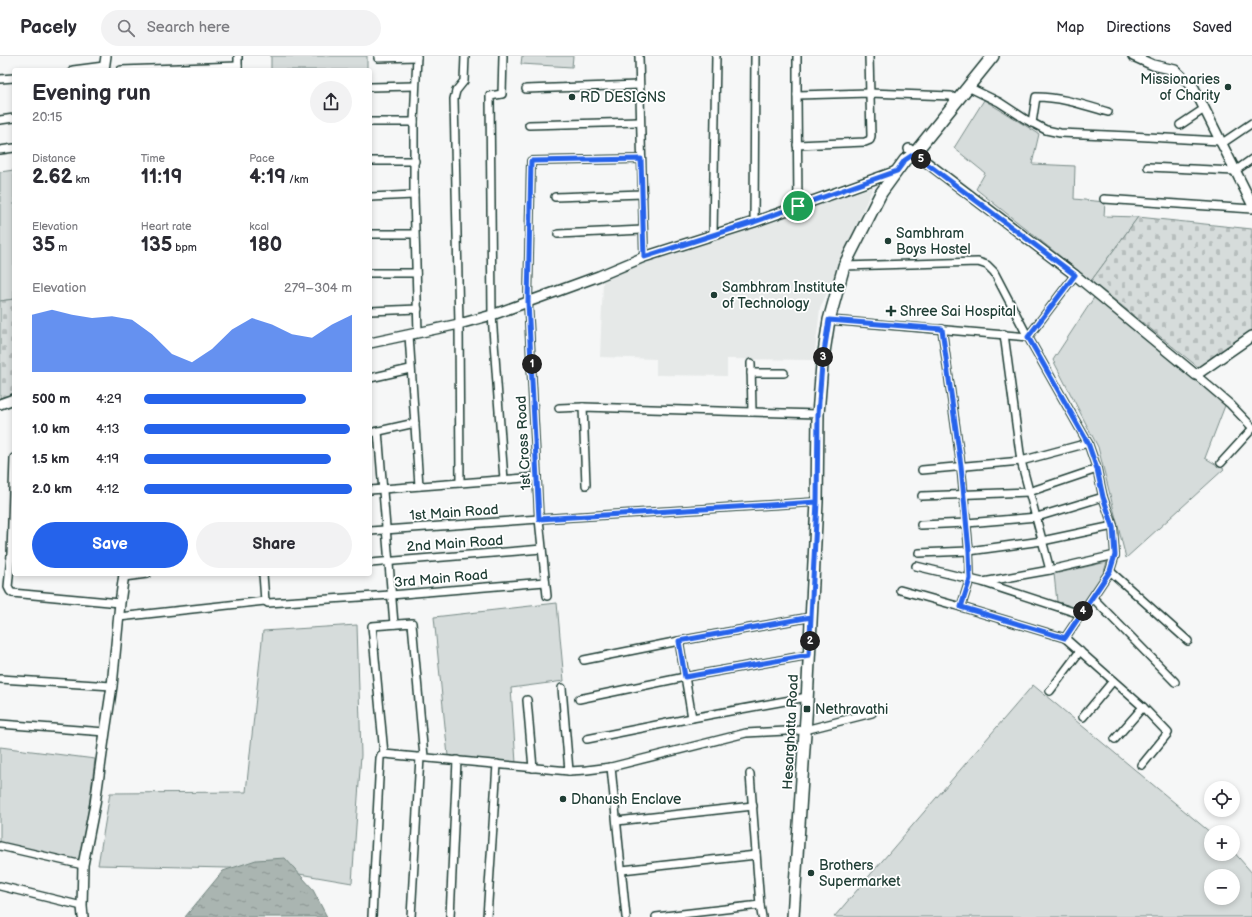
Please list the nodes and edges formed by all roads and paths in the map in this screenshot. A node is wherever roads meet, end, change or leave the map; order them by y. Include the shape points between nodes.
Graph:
1 (106, 56) edge
2 (238, 56) edge
3 (465, 56) edge
4 (504, 56) edge
5 (639, 56) edge
6 (716, 56) edge
7 (755, 56) edge
8 (797, 56) edge
9 (869, 56) edge
10 (985, 56) edge
11 (993, 56) edge
12 (1133, 56) edge
13 (417, 57) edge
14 (378, 58) dead end
15 (104, 68) edge
16 (238, 68) edge
17 (12, 78) edge
18 (0, 79) edge
19 (639, 85) junction
20 (415, 86) junction
21 (372, 87) edge
22 (968, 87) junction
23 (526, 89) dead end
24 (870, 93) junction
25 (797, 95) junction
26 (954, 99) junction
27 (1204, 110) junction
28 (1108, 112) dead end
29 (12, 118) edge
30 (0, 120) edge
31 (372, 122) edge
32 (414, 122) junction
33 (640, 122) junction
34 (1252, 122) edge
35 (1032, 123) junction
36 (529, 125) dead end
37 (1180, 125) dead end
38 (1221, 143) junction
39 (797, 145) junction
40 (12, 148) edge
41 (0, 150) edge
42 (911, 152) junction
43 (641, 159) junction
44 (1252, 159) edge
45 (372, 161) edge
46 (415, 161) junction
47 (1148, 167) dead end
48 (897, 171) junction
49 (1235, 171) junction
50 (643, 194) junction
51 (414, 195) junction
52 (555, 196) dead end
53 (372, 197) edge
54 (1104, 199) dead end
55 (1251, 200) edge
56 (798, 206) junction
57 (1252, 209) edge
58 (754, 222) junction
59 (643, 230) junction
60 (372, 234) edge
61 (414, 234) junction
62 (558, 234) dead end
63 (713, 235) junction
64 (644, 257) junction
65 (844, 266) junction
66 (416, 273) junction
67 (372, 274) edge
68 (1075, 275) junction
69 (528, 302) junction
70 (418, 310) junction
71 (372, 311) edge
72 (492, 315) junction
73 (829, 320) junction
74 (459, 324) junction
75 (942, 329) junction
76 (413, 334) junction
77 (1004, 334) junction
78 (1252, 336) edge
79 (1028, 337) junction
80 (372, 343) edge
81 (751, 363) dead end
82 (410, 369) junction
83 (751, 373) junction
84 (784, 373) dead end
85 (1196, 375) junction
86 (372, 378) edge
87 (12, 400) edge
88 (0, 404) edge
89 (583, 407) junction
90 (559, 408) dead end
91 (752, 412) junction
92 (818, 414) junction
93 (415, 423) junction
94 (1252, 428) edge
95 (378, 431) junction
96 (372, 432) edge
97 (1088, 443) junction
98 (1021, 461) junction
99 (1221, 463) dead end
100 (961, 466) junction
101 (1097, 469) junction
102 (922, 470) dead end
103 (538, 477) junction
104 (504, 480) junction
105 (460, 483) junction
106 (586, 485) dead end
107 (419, 486) junction
108 (383, 489) junction
109 (372, 490) edge
110 (1029, 492) junction
111 (964, 494) junction
112 (922, 496) dead end
113 (1103, 497) junction
114 (817, 502) junction
115 (1037, 517) junction
116 (539, 519) junction
117 (967, 523) junction
118 (921, 525) dead end
119 (1113, 526) junction
120 (386, 530) junction
121 (372, 531) edge
122 (1042, 542) junction
123 (542, 549) junction
124 (969, 551) junction
125 (919, 553) dead end
126 (12, 555) edge
127 (1115, 555) junction
128 (389, 561) junction
129 (372, 563) edge
130 (916, 566) dead end
131 (1050, 570) junction
132 (1110, 571) junction
133 (124, 576) edge
134 (263, 576) edge
135 (970, 579) junction
136 (545, 582) junction
137 (982, 582) junction
138 (900, 590) dead end
139 (391, 595) junction
140 (547, 596) dead end
141 (1093, 598) junction
142 (266, 602) junction
143 (120, 603) junction
144 (961, 607) junction
145 (1080, 614) junction
146 (118, 617) junction
147 (811, 617) junction
148 (394, 624) junction
149 (1065, 638) junction
150 (679, 641) junction
151 (1188, 641) dead end
152 (1080, 652) junction
153 (809, 655) junction
154 (584, 660) dead end
155 (685, 677) junction
156 (0, 679) edge
157 (1113, 681) junction
158 (1175, 682) dead end
159 (112, 686) junction
160 (562, 688) dead end
161 (1050, 691) dead end
162 (807, 697) junction
163 (579, 699) dead end
164 (527, 700) dead end
165 (1143, 707) junction
166 (872, 713) dead end
167 (1083, 717) dead end
168 (692, 718) junction
169 (0, 724) edge
170 (805, 730) junction
171 (105, 732) junction
172 (587, 739) dead end
173 (1115, 739) dead end
174 (384, 754) junction
175 (422, 757) junction
176 (456, 760) junction
177 (497, 764) junction
178 (1142, 765) dead end
179 (611, 767) junction
180 (533, 768) junction
181 (569, 771) junction
182 (750, 774) dead end
183 (753, 806) junction
184 (617, 821) junction
185 (0, 846) edge
186 (756, 855) junction
187 (83, 865) junction
188 (622, 870) junction
189 (0, 886) edge
190 (760, 904) junction
191 (82, 906) junction
192 (83, 917) edge
193 (372, 917) edge
194 (411, 917) edge
195 (450, 917) edge
196 (487, 917) edge
197 (626, 917) edge
198 (656, 917) edge
199 (762, 917) edge
200 (793, 917) edge

1 - 15 street
2 - 16 street
3 - 74 street via 464,81 456,91 454,99
4 - 72 street via 502,94 490,96
5 - 19 street
6 - 63 street
7 - 58 street
8 - 25 street
9 - 24 street
10 - 26 main road, Hesarghatta Road
11 - 22 main road, Hesarghatta Road
12 - 27 street via 1153,65 1175,70 1194,88
13 - 14 street
13 - 20 street
17 - 18 street
19 - 23 street
19 - 33 street
20 - 21 street
20 - 32 street
22 - 26 main road, Hesarghatta Road
22 - 35 street via 999,102
24 - 25 street
24 - 26 street
24 - 39 street via 870,140
25 - 39 street
26 - 42 main road, Hesarghatta Road
27 - 37 street
27 - 38 street
28 - 35 street via 1063,99 1036,97
29 - 30 street
31 - 32 street
32 - 46 street
33 - 36 street
33 - 43 street
34 - 38 street
35 - 38 street via 1060,134
38 - 49 street
39 - 56 street
40 - 41 street
42 - 48 main road, Hesarghatta Road
42 - 68 street
43 - 50 street
43 - 69 street, 1st Cross Road via 531,161
44 - 49 street
45 - 46 street
46 - 51 street
47 - 49 street
48 - 56 street
48 - 65 main road, Hesarghatta Road via 882,193
49 - 55 street
50 - 52 street
50 - 59 street
51 - 53 street
51 - 61 street
54 - 57 street
56 - 58 street
58 - 63 street
59 - 62 street
59 - 64 street
60 - 61 street
61 - 66 street
63 - 64 street
64 - 69 street
65 - 73 main road, Hesarghatta Road
65 - 79 street via 978,262 987,265 994,272
66 - 67 street
66 - 70 street
68 - 79 street
68 - 85 street
69 - 72 street
69 - 103 street, 1st Cross Road
70 - 71 street
70 - 76 street
72 - 74 street
72 - 104 street
73 - 75 street
73 - 92 main road, Hesarghatta Road
74 - 76 street
74 - 105 street
75 - 77 street
75 - 100 street
76 - 80 street
76 - 82 street
77 - 79 street
77 - 98 street
78 - 85 street
79 - 97 street
81 - 83 street
82 - 86 street
82 - 93 street
83 - 84 street
83 - 91 street
85 - 94 street via 1230,404
87 - 88 street
89 - 90 street
89 - 91 street
89 - 106 street
91 - 92 street
92 - 114 main road, Hesarghatta Road
93 - 95 street
93 - 107 street
94 - 99 street
95 - 96 street
95 - 108 street
97 - 98 street
97 - 101 street
98 - 100 street
98 - 110 street
100 - 102 street
100 - 111 street
101 - 110 street
101 - 113 street
103 - 104 street
103 - 116 street, 1st Cross Road
104 - 105 street
105 - 107 street
107 - 108 street
108 - 109 street
108 - 120 street
110 - 111 street
110 - 115 street
111 - 112 street
111 - 117 street
113 - 115 street
113 - 119 street
114 - 116 street, 1st Main Road
114 - 147 main road, Hesarghatta Road
115 - 117 street
115 - 122 street
116 - 120 street, 1st Main Road
116 - 123 street, 1st Cross Road
117 - 118 street
117 - 124 street
119 - 122 street
119 - 127 street
120 - 121 street, 1st Main Road
120 - 128 street
122 - 124 street
122 - 131 street
123 - 128 street, 2nd Main Road
123 - 136 street, 1st Cross Road
124 - 125 street
124 - 135 street
126 - 143 street via 8,587 12,593
127 - 131 street
127 - 132 street
128 - 129 street, 2nd Main Road
128 - 139 street
130 - 135 street
131 - 137 street
132 - 141 street
132 - 151 street
133 - 143 street
134 - 142 street
135 - 137 street
135 - 144 street
136 - 139 street, 3rd Main Road
136 - 140 street, 1st Cross Road
137 - 145 street
138 - 144 street
139 - 142 street, 3rd Main Road
139 - 148 street
141 - 145 street
141 - 158 street
142 - 146 street, 3rd Main Road
143 - 146 street
144 - 149 street
145 - 149 street
146 - 159 street
147 - 150 street
147 - 153 main road, Hesarghatta Road
148 - 174 street via 372,626
148 - 175 street via 412,623
149 - 152 street
150 - 154 street
150 - 155 street
152 - 157 street
152 - 161 street
153 - 155 street
153 - 162 main road, Hesarghatta Road
155 - 163 street
155 - 168 street
156 - 159 street
157 - 165 street
157 - 167 street
159 - 171 street
160 - 181 street
162 - 168 street
162 - 170 main road, Hesarghatta Road
164 - 180 street
165 - 173 street
165 - 178 street via 1168,733
166 - 170 street
168 - 172 street
169 - 171 street
170 - 179 street via 746,733
170 - 200 main road, Hesarghatta Road
171 - 187 street
174 - 175 street
174 - 193 street via 380,758
175 - 176 street
175 - 194 street
176 - 177 street
176 - 195 street
177 - 180 street
177 - 196 street
179 - 181 street
179 - 184 street
180 - 181 street
182 - 183 street
183 - 184 street
183 - 186 street
184 - 188 street
185 - 187 street
186 - 188 street
186 - 190 street
187 - 191 street
188 - 197 street
189 - 191 street
190 - 198 street
190 - 199 street
191 - 192 street

